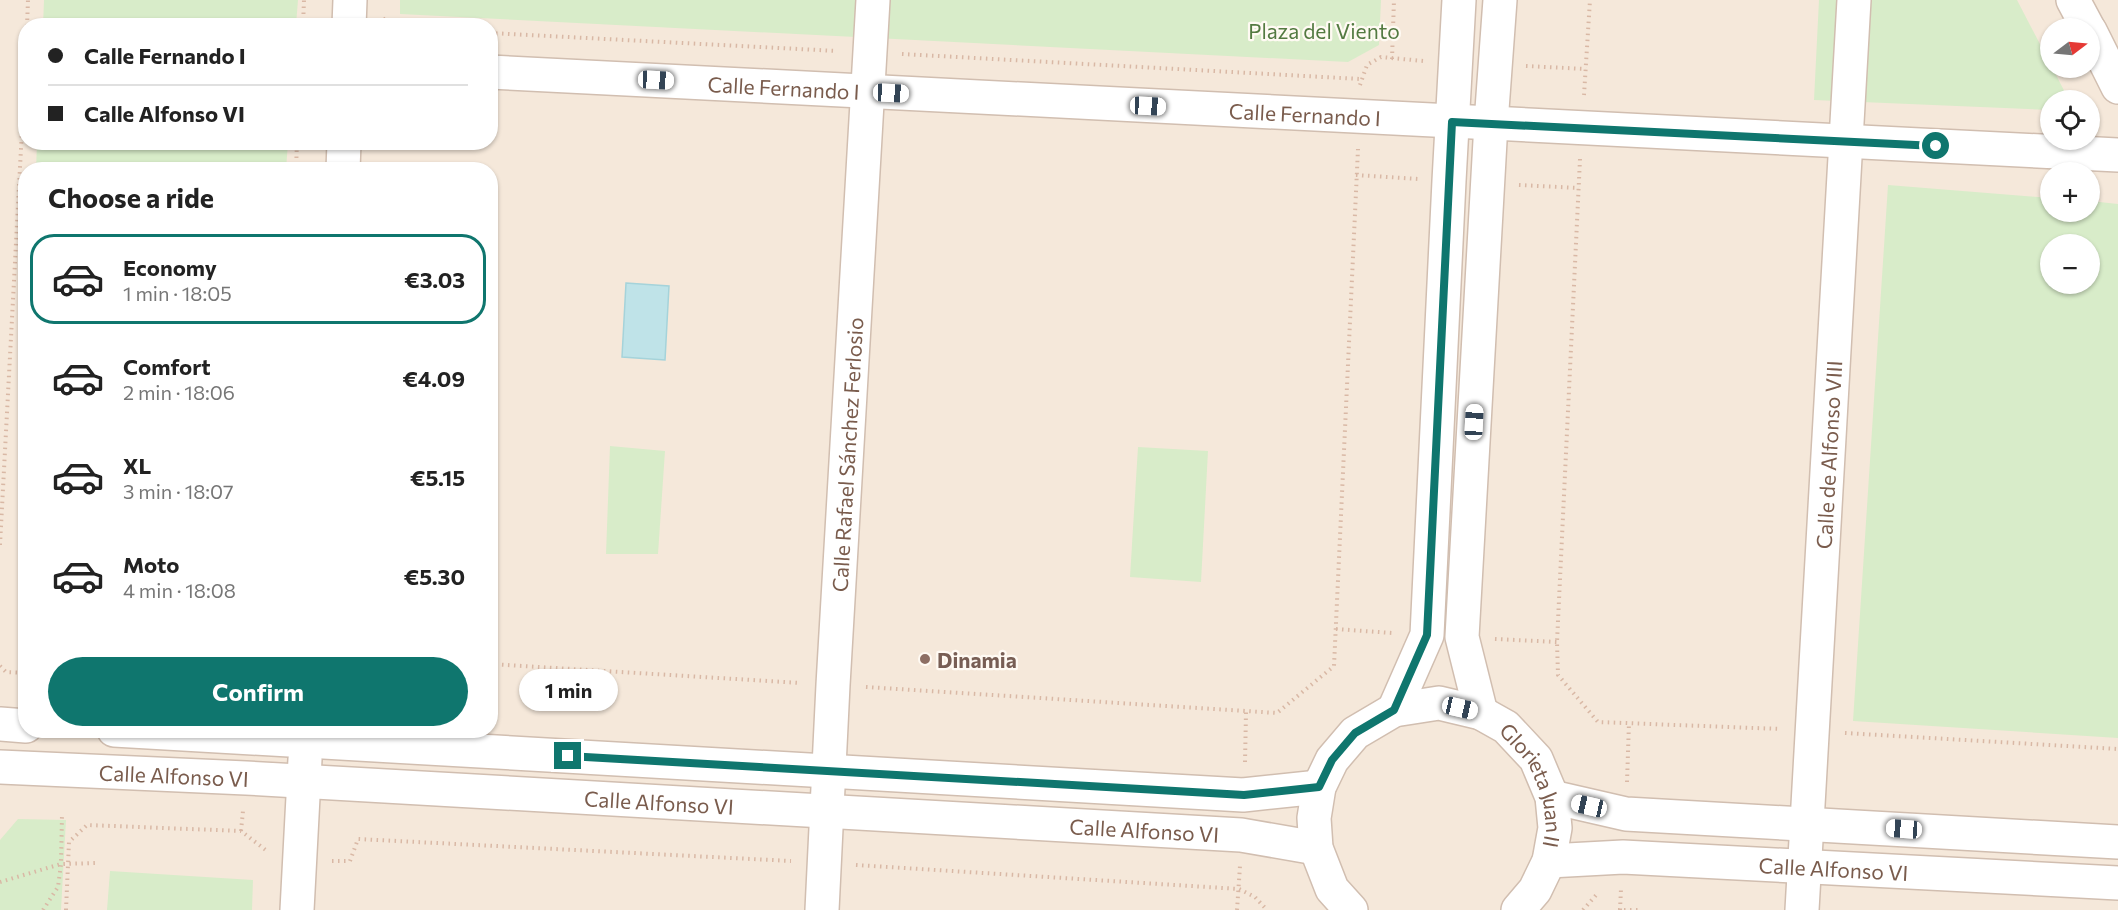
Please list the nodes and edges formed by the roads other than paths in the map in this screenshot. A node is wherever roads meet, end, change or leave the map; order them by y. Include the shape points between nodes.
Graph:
1 (350, 0) edge
2 (873, 0) edge
3 (1459, 0) edge
4 (1500, 0) edge
5 (1854, 0) edge
6 (2073, 0) edge
7 (349, 18) edge
8 (2083, 18) edge
9 (2100, 52) edge
10 (498, 72) edge
11 (2118, 87) edge
12 (868, 91) junction
13 (1452, 122) junction
14 (1491, 123) junction
15 (1845, 141) junction
16 (2118, 155) edge
17 (1394, 710) junction
18 (1481, 712) junction
19 (0, 724) edge
20 (18, 725) edge
21 (306, 738) edge
22 (336, 738) edge
23 (0, 767) edge
24 (829, 771) junction
25 (304, 782) junction
26 (1319, 787) junction
27 (1552, 797) junction
28 (827, 810) junction
29 (1808, 823) junction
30 (2118, 842) edge
31 (1316, 848) junction
32 (1549, 861) junction
33 (1806, 865) junction
34 (2118, 883) edge
35 (297, 910) edge
36 (822, 910) edge
37 (1351, 910) edge
38 (1518, 910) edge
39 (1802, 910) edge

1 - 7 street
2 - 12 street, Calle Rafael Sánchez Ferlosio
3 - 13 street
4 - 14 street
5 - 15 street, Calle de Alfonso VIII
6 - 8 street
9 - 11 street
10 - 12 street, Calle Fernando I
12 - 13 street, Calle Fernando I
12 - 24 street, Calle Rafael Sánchez Ferlosio
13 - 14 street, Calle Fernando I
13 - 17 street via 1427,635
14 - 15 street, Calle Fernando I
14 - 18 street via 1462,637
15 - 16 street, Calle Fernando I
15 - 29 street, Calle de Alfonso VIII
17 - 18 street, Glorieta Juan II via 1439,703
17 - 26 street, Glorieta Juan II via 1355,733 1332,760
18 - 27 street, Glorieta Juan II via 1506,727 1536,759
19 - 20 street
21 - 25 street
22 - 24 street, Calle Alfonso VI
23 - 25 street, Calle Alfonso VI
24 - 26 street, Calle Alfonso VI via 1244,795
24 - 28 street, Calle Rafael Sánchez Ferlosio
25 - 28 street, Calle Alfonso VI
25 - 35 street
26 - 31 street, Glorieta Juan II via 1314,818
27 - 29 street, Calle Alfonso VI via 1626,814
27 - 32 street, Glorieta Juan II via 1555,828
28 - 31 street, Calle Alfonso VI via 1241,835
28 - 36 street, Calle Rafael Sánchez Ferlosio
29 - 30 street, Calle Alfonso VI
29 - 33 street, Calle de Alfonso VIII
31 - 37 street, Glorieta Juan II via 1332,889
32 - 33 street, Calle Alfonso VI via 1623,857
32 - 38 street, Glorieta Juan II via 1536,890
33 - 34 street, Calle Alfonso VI
33 - 39 street, Calle de Alfonso VIII

